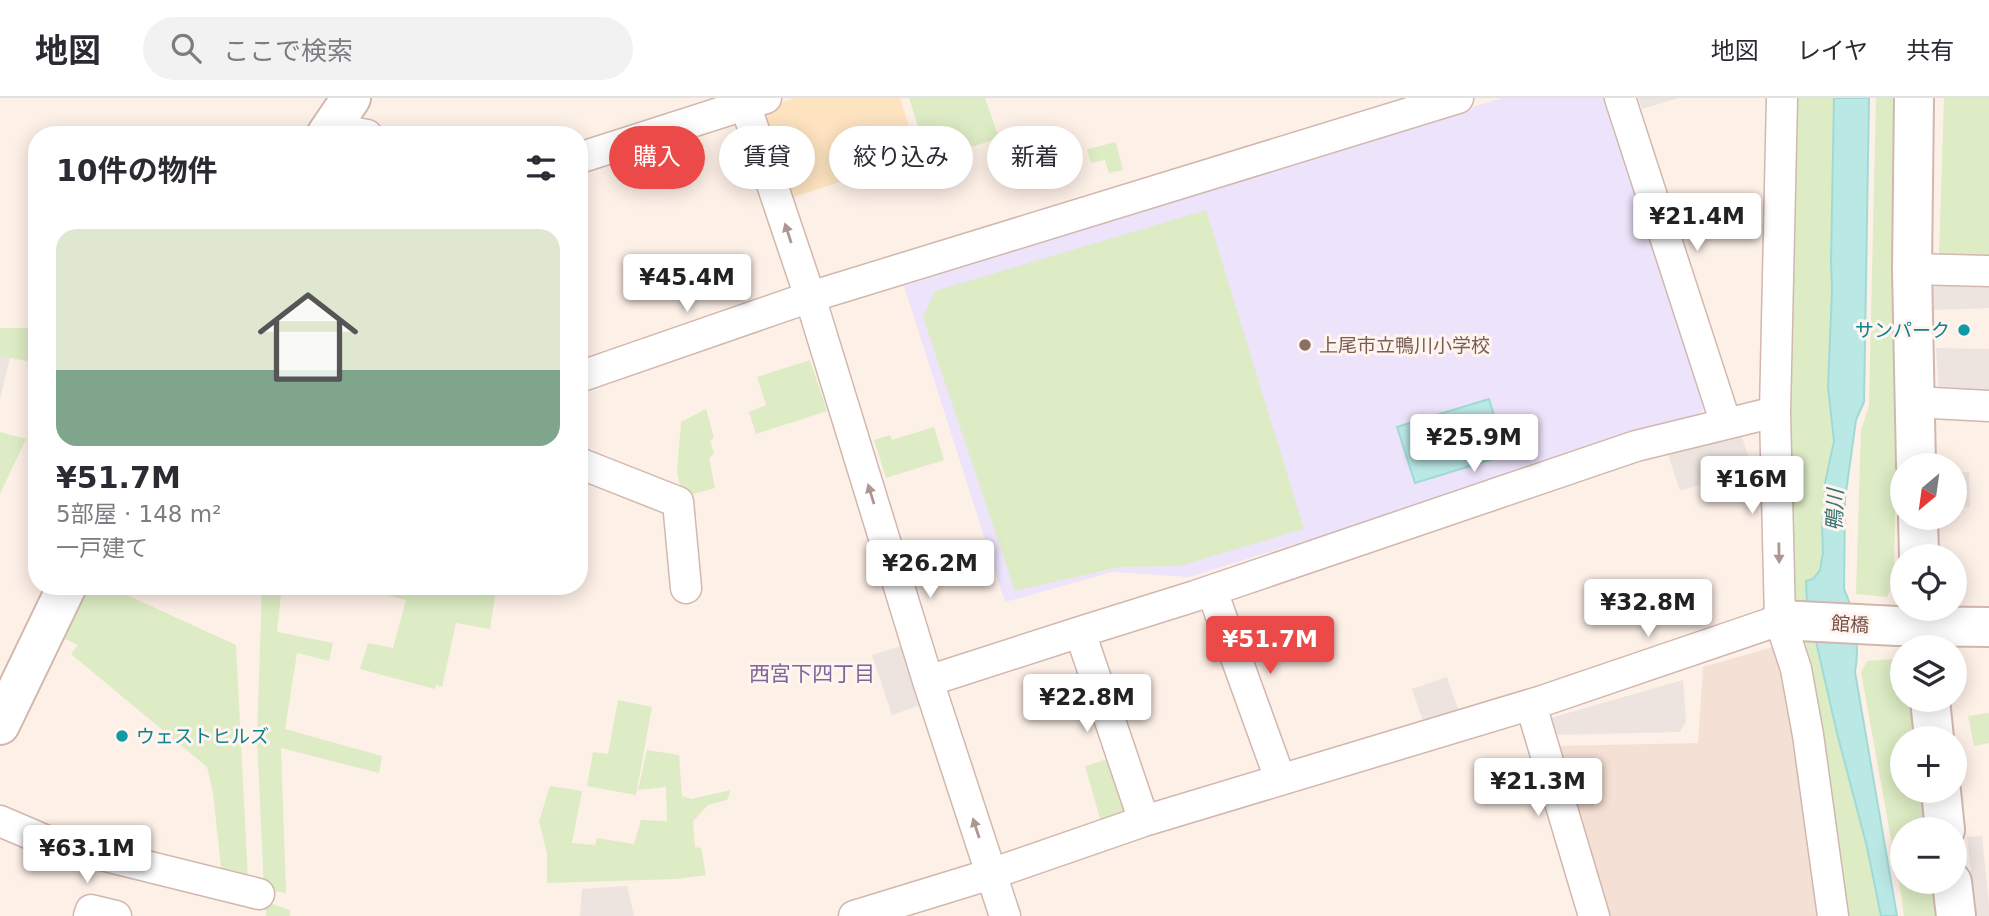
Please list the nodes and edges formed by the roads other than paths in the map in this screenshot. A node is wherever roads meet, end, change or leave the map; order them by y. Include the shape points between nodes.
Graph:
1 (1619, 98) edge
2 (1782, 98) edge
3 (1914, 98) edge
4 (1453, 99) edge
5 (752, 100) edge
6 (588, 155) edge
7 (1912, 269) junction
8 (1989, 271) edge
9 (810, 297) junction
10 (588, 374) edge
11 (1914, 402) junction
12 (1989, 406) edge
13 (1775, 412) junction
14 (1726, 424) junction
15 (1916, 453) edge
16 (588, 467) edge
17 (686, 587) dead end
18 (1212, 591) junction
19 (63, 595) edge
20 (1792, 621) junction
21 (1916, 627) edge
22 (1989, 627) edge
23 (1080, 632) junction
24 (928, 681) junction
25 (1531, 705) junction
26 (0, 725) edge
27 (1280, 779) junction
28 (0, 821) edge
29 (1144, 821) junction
30 (991, 874) junction
31 (258, 894) dead end
32 (1953, 894) edge
33 (89, 916) edge
34 (116, 916) edge
35 (855, 916) edge
36 (1005, 916) edge
37 (1594, 916) edge
38 (1833, 916) edge
39 (1956, 916) edge

1 - 14 street
2 - 13 street
3 - 7 street
4 - 9 street
5 - 6 street
9 -> 5 street
7 - 8 street
7 - 11 street
9 - 10 street
24 -> 9 street
11 - 12 street
11 - 15 street
13 - 14 street
13 -> 20 street
14 - 18 street via 1636,446
16 - 17 street via 678,502
18 - 23 street
18 - 27 street
19 - 26 street
20 - 21 street, 館橋
20 - 25 street
20 - 38 street
21 - 22 street, 館橋
23 - 24 street
23 - 29 street
30 -> 24 street
25 - 27 street
25 - 37 street
27 - 29 street
28 - 31 street via 49,842
29 - 30 street
30 - 35 street
30 - 36 street
32 - 39 street
33 - 34 street via 91,910

